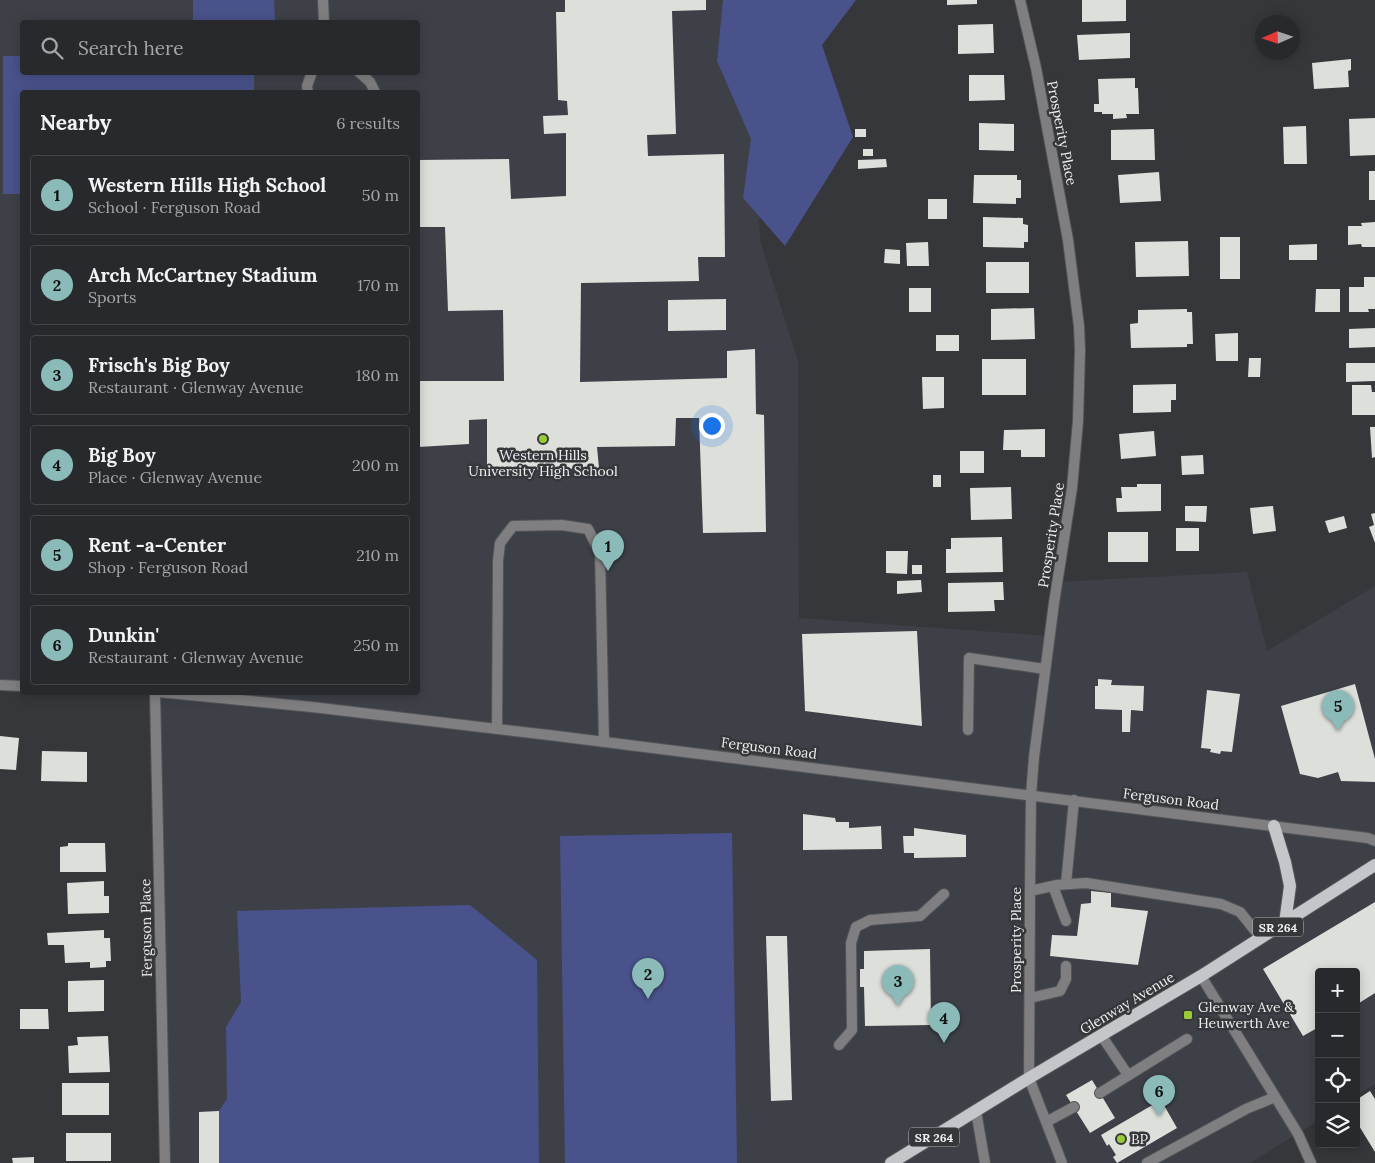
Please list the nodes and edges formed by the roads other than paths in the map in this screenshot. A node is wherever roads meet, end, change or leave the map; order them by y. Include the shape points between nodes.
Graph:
1 (323, 0) edge
2 (1020, 0) edge
3 (324, 20) edge
4 (311, 75) edge
5 (362, 75) edge
6 (308, 90) edge
7 (374, 90) edge
8 (1045, 669) junction
9 (0, 685) edge
10 (20, 686) edge
11 (156, 695) edge
12 (212, 695) edge
13 (497, 729) junction
14 (968, 730) dead end
15 (604, 742) junction
16 (1032, 795) junction
17 (1074, 800) junction
18 (1274, 826) junction
19 (1375, 841) edge
20 (1375, 865) edge
21 (1066, 884) junction
22 (1053, 886) junction
23 (1030, 890) junction
24 (944, 894) dead end
25 (1066, 921) dead end
26 (1285, 923) junction
27 (1261, 938) junction
28 (1066, 966) dead end
29 (1201, 976) junction
30 (1030, 998) junction
31 (1101, 1035) junction
32 (1187, 1038) dead end
33 (839, 1045) dead end
34 (1128, 1075) junction
35 (1029, 1078) junction
36 (1100, 1093) dead end
37 (1275, 1097) junction
38 (1074, 1107) dead end
39 (976, 1111) junction
40 (1046, 1122) junction
41 (165, 1163) edge
42 (892, 1163) edge
43 (985, 1163) edge
44 (1062, 1163) edge
45 (1147, 1163) edge
46 (1312, 1163) edge

1 - 3 street
2 - 8 street, Prosperity Place via 1068,240 1080,350 1072,488
4 - 6 street
5 - 7 street
8 - 14 street via 969,658
8 - 16 street, Prosperity Place
9 - 10 street
11 - 41 street, Ferguson Place
12 - 13 street, Ferguson Road
13 - 15 street, Ferguson Road
13 - 15 street via 500,543 513,526 562,525 588,529 600,552
15 - 16 street, Ferguson Road
16 - 17 street, Ferguson Road
16 - 23 street, Prosperity Place
17 - 18 street, Ferguson Road
17 - 21 street
18 - 19 street, Ferguson Road
18 - 26 main road via 1290,886
20 - 26 main road, Glenway Avenue / SR 264
21 - 22 street
21 - 27 street via 1086,883 1221,904 1240,912
22 - 23 street
22 - 25 street
23 - 30 street, Prosperity Place
24 - 33 street via 920,916 870,920 856,928 851,943 852,1030
26 - 27 main road, Glenway Avenue / SR 264
27 - 29 main road, Glenway Avenue / SR 264
28 - 30 street via 1066,979 1060,991
29 - 31 main road, Glenway Avenue / SR 264
29 - 37 street
30 - 35 street, Prosperity Place
31 - 34 street
31 - 35 main road, Glenway Avenue / SR 264
32 - 34 street
34 - 36 street
35 - 39 main road, Glenway Avenue / SR 264
35 - 40 street
37 - 45 street via 1246,1109
37 - 46 street
38 - 40 street
39 - 42 main road, Glenway Avenue / SR 264
39 - 43 street
40 - 44 street

